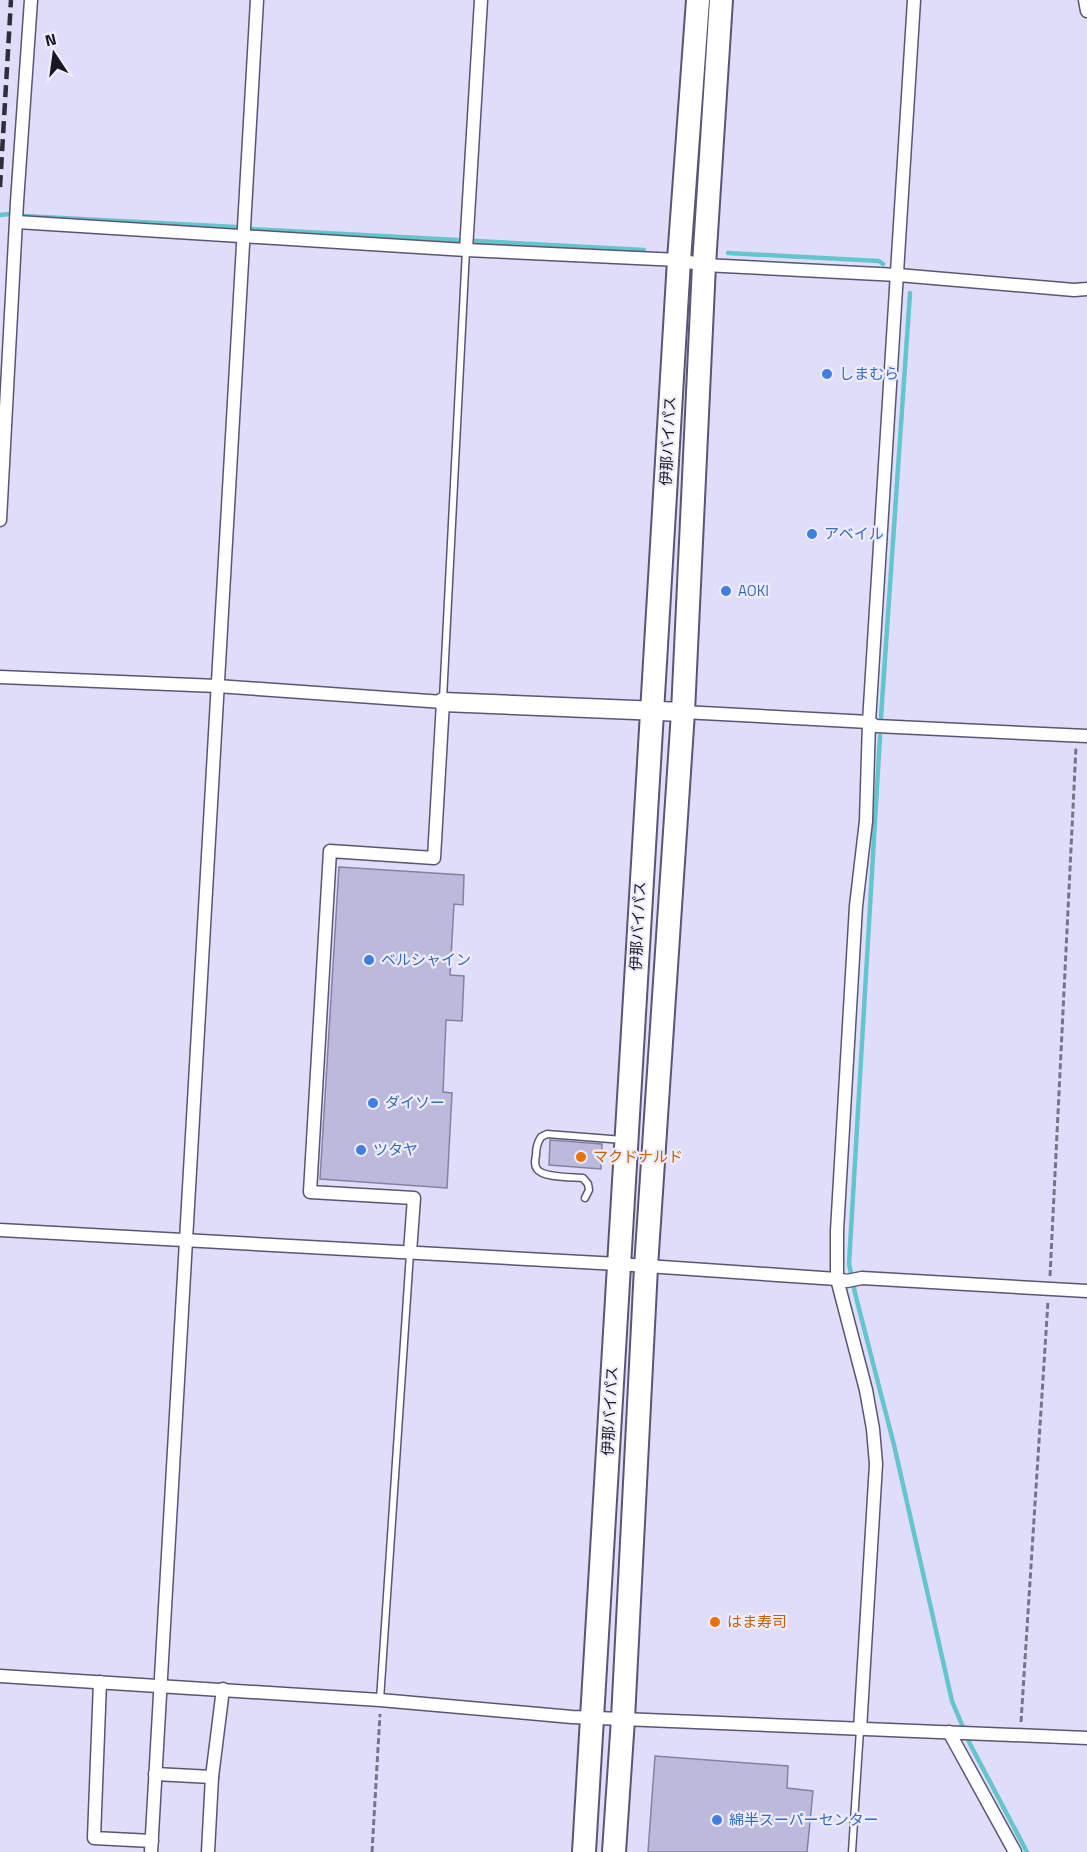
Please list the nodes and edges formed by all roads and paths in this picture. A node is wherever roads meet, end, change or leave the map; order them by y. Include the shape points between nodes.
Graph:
1 (31, 0) edge
2 (257, 0) edge
3 (481, 0) edge
4 (699, 0) edge
5 (721, 0) edge
6 (914, 0) edge
7 (1085, 0) edge
8 (1087, 11) edge
9 (17, 222) junction
10 (244, 237) junction
11 (466, 249) junction
12 (679, 260) junction
13 (704, 265) junction
14 (897, 275) junction
15 (1087, 289) edge
16 (0, 520) edge
17 (0, 677) edge
18 (217, 686) junction
19 (443, 702) junction
20 (651, 712) junction
21 (683, 712) junction
22 (869, 722) junction
23 (1082, 736) edge
24 (625, 1140) junction
25 (585, 1198) dead end
26 (0, 1230) edge
27 (186, 1240) junction
28 (410, 1252) junction
29 (618, 1264) junction
30 (646, 1267) junction
31 (842, 1280) junction
32 (1049, 1289) junction
33 (1087, 1292) edge
34 (0, 1676) edge
35 (100, 1682) junction
36 (160, 1685) junction
37 (223, 1689) junction
38 (380, 1700) junction
39 (593, 1718) junction
40 (623, 1719) junction
41 (860, 1730) junction
42 (952, 1732) junction
43 (1016, 1735) junction
44 (1087, 1738) edge
45 (155, 1774) junction
46 (212, 1777) junction
47 (152, 1847) edge
48 (208, 1852) edge
49 (372, 1852) edge
50 (584, 1852) edge
51 (614, 1852) edge
52 (852, 1852) edge
53 (1015, 1852) edge

1 - 9 street
2 - 10 street
3 - 11 street
4 - 12 highway, 伊那バイパス
5 - 13 highway, 伊那バイパス
6 - 14 street
7 - 8 street
9 - 10 street
9 - 16 street
10 - 11 street
10 - 18 street
11 - 12 street
11 - 19 lane
12 - 13 street
12 - 20 highway, 伊那バイパス
13 - 14 street
13 - 21 highway, 伊那バイパス
14 - 15 street
14 - 22 street
17 - 18 street
18 - 19 street
18 - 27 street
19 - 20 street
19 - 28 street via 434,858 330,851 329,863 310,1192 414,1198
20 - 21 street
20 - 24 highway, 伊那バイパス
21 - 22 street
21 - 30 highway, 伊那バイパス
22 - 23 street via 876,726
22 - 31 street via 866,821 856,906 837,1220
23 - 32 path
24 - 25 lane via 548,1134 541,1137 536,1169 547,1175 583,1178 589,1190
24 - 29 highway, 伊那バイパス
26 - 27 street
27 - 28 street
27 - 36 street
28 - 29 street
28 - 38 lane
29 - 30 street
29 - 39 highway, 伊那バイパス
30 - 31 street
30 - 40 highway, 伊那バイパス
31 - 32 street
31 - 41 street via 866,1390 876,1464
32 - 33 street
32 - 43 path via 1021,1725
34 - 35 street
35 - 36 street
35 - 47 street via 94,1838
36 - 37 street
36 - 45 street
37 - 38 street
37 - 46 street
38 - 39 street
38 - 49 path
39 - 40 street
39 - 50 highway, 伊那バイパス
40 - 41 street
40 - 51 highway, 伊那バイパス
41 - 42 street
41 - 52 lane
42 - 43 street
42 - 53 street
43 - 44 street
45 - 46 street
45 - 47 street
46 - 48 street

